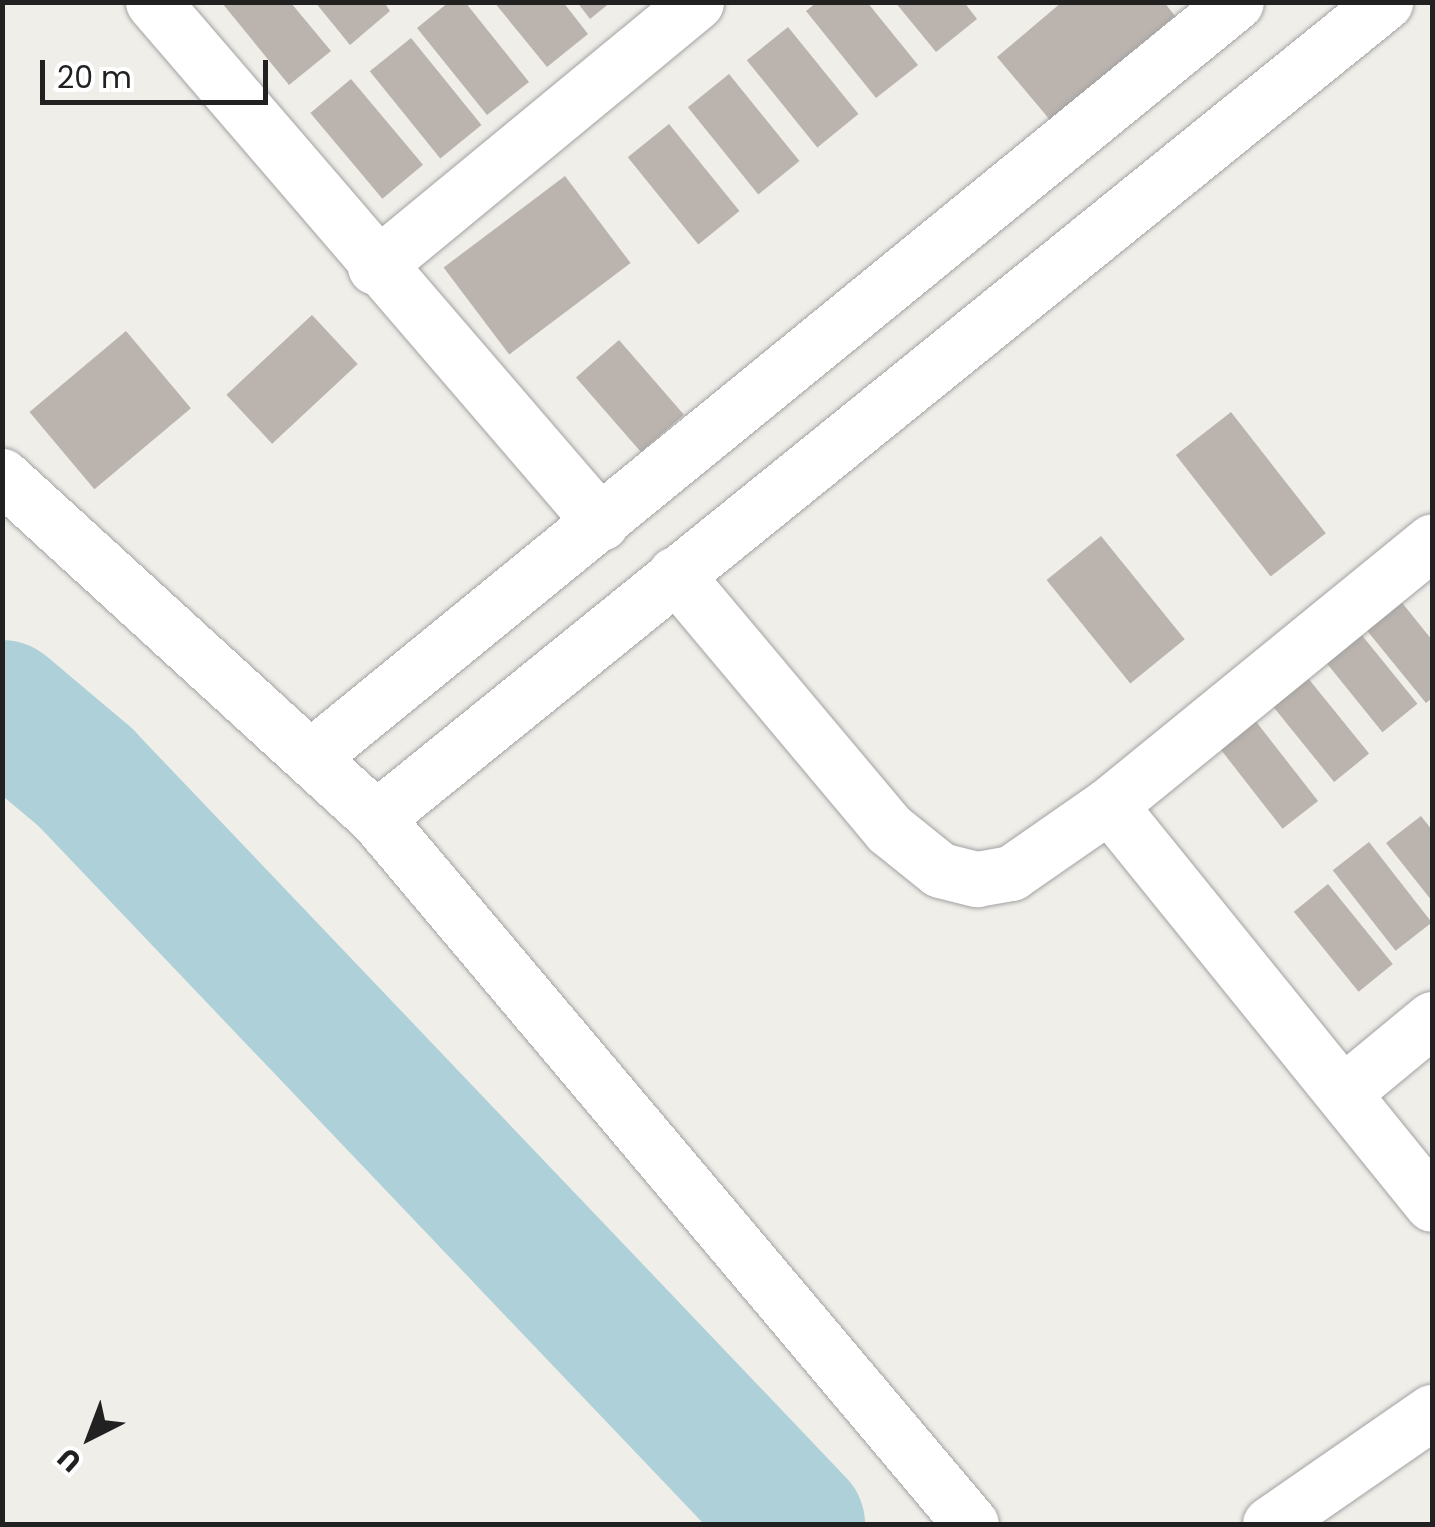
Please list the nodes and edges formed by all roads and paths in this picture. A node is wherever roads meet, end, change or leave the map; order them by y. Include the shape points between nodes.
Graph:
1 (696, 2) edge
2 (1236, 2) edge
3 (1385, 2) edge
4 (156, 3) edge
5 (376, 267) junction
6 (2, 476) edge
7 (601, 522) junction
8 (1432, 542) edge
9 (675, 574) junction
10 (313, 755) junction
11 (1109, 805) junction
12 (376, 818) junction
13 (1432, 1019) edge
14 (1345, 1091) junction
15 (1432, 1204) edge
16 (1432, 1412) edge
17 (971, 1524) edge
18 (1270, 1524) edge

1 - 5 street
2 - 7 street
3 - 9 street
4 - 5 street
5 - 7 street
6 - 10 street via 153,619
7 - 10 street
8 - 11 street
9 - 11 street via 889,829 940,870 977,879 1011,873
9 - 12 street
10 - 12 street
11 - 14 street
12 - 17 street
13 - 14 street
14 - 15 street
16 - 18 street

